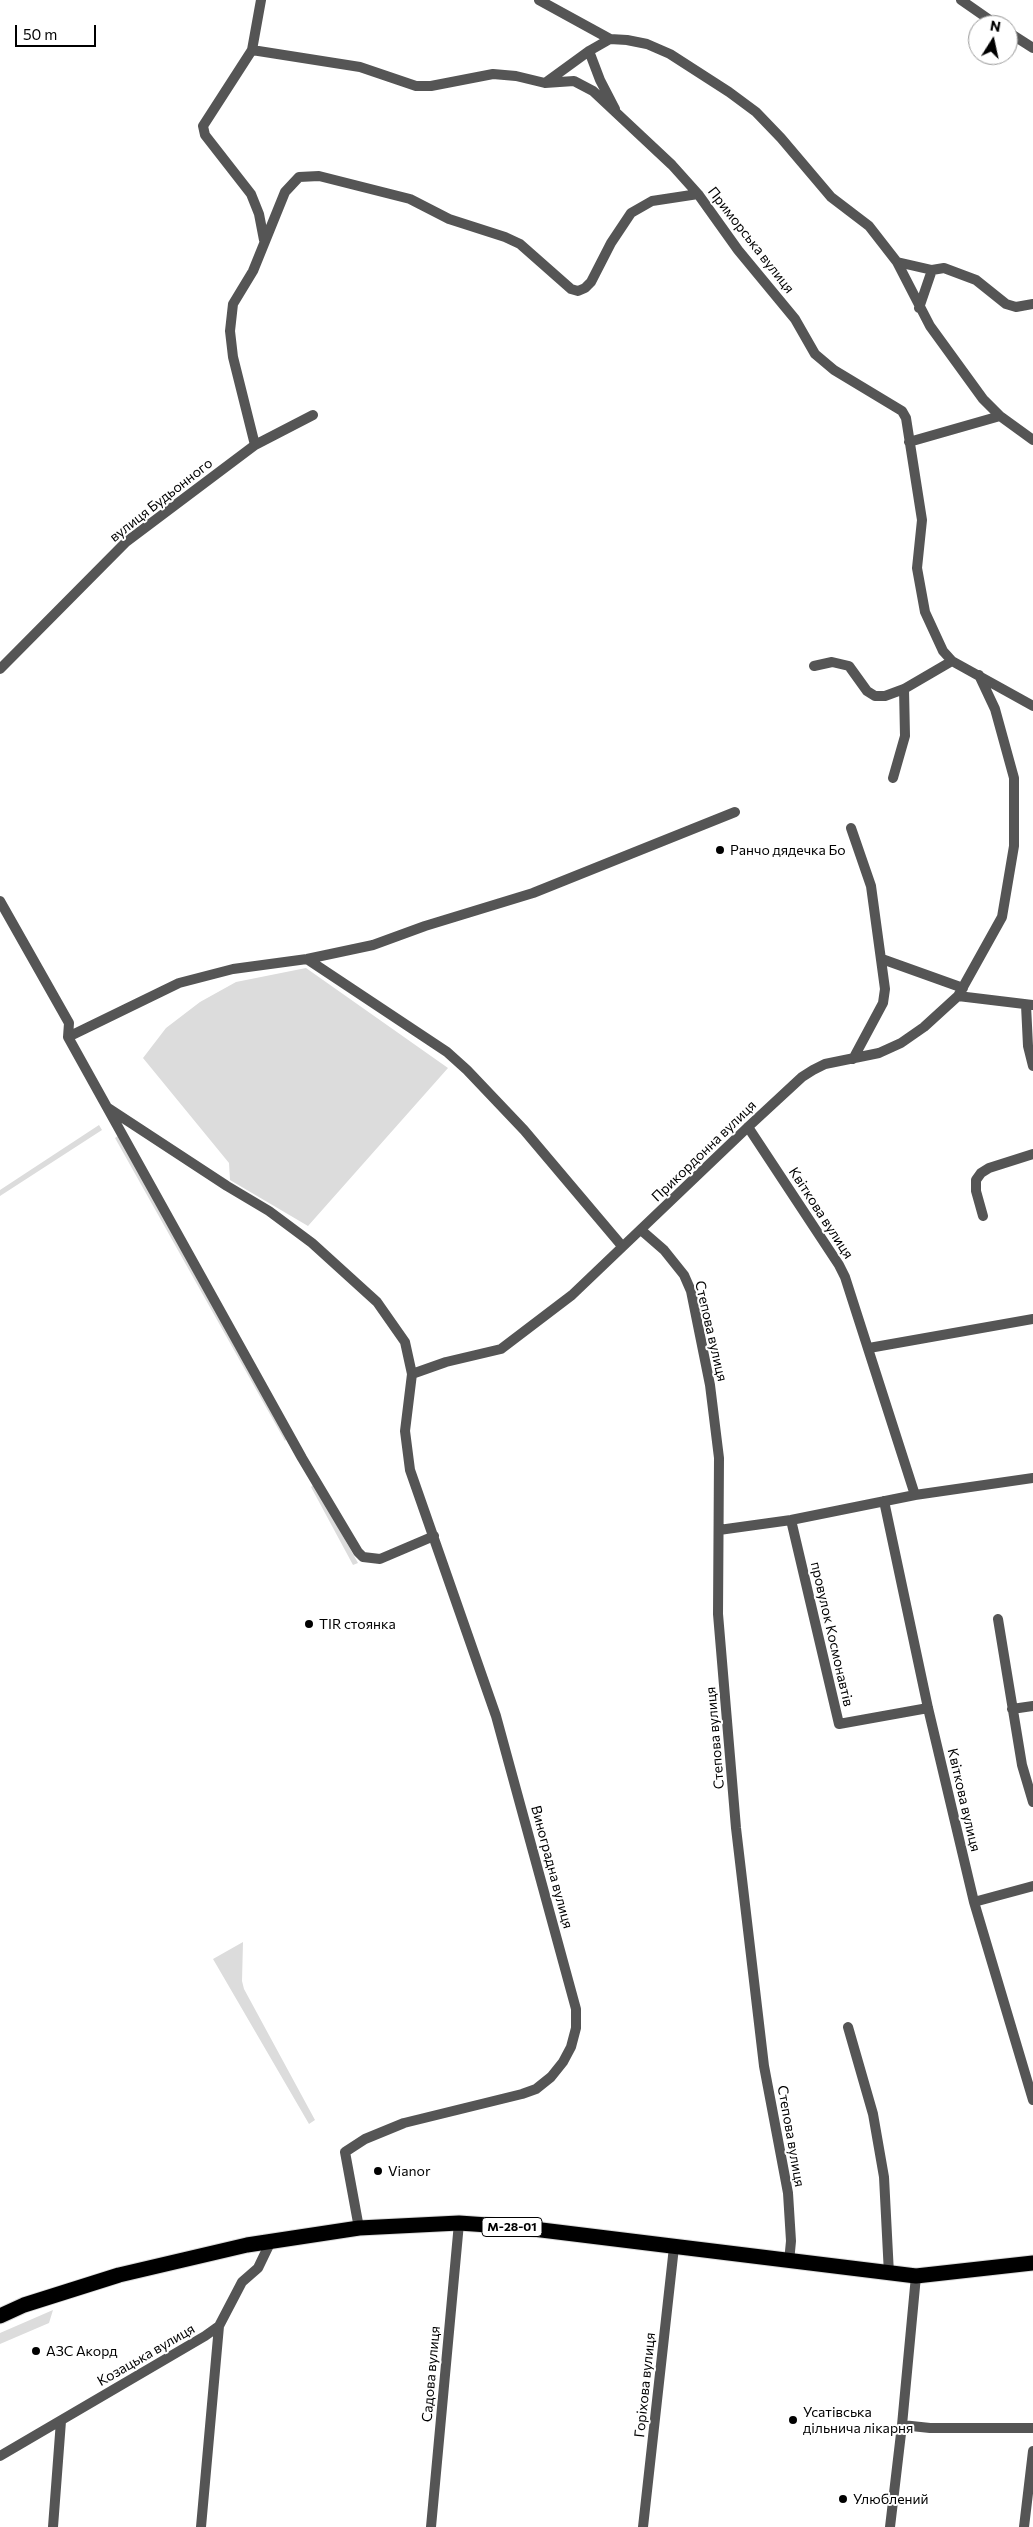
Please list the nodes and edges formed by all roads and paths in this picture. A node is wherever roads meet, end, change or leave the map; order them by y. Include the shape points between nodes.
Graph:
1 (261, 0) edge
2 (538, 0) edge
3 (960, 0) edge
4 (982, 15) edge
5 (1018, 38) edge
6 (610, 39) junction
7 (1033, 48) edge
8 (252, 50) junction
9 (589, 51) junction
10 (545, 83) junction
11 (619, 118) junction
12 (698, 194) junction
13 (264, 241) junction
14 (897, 262) junction
15 (932, 270) junction
16 (1033, 304) edge
17 (919, 308) junction
18 (313, 415) dead end
19 (1000, 416) junction
20 (1033, 440) edge
21 (910, 442) junction
22 (255, 445) junction
23 (952, 661) junction
24 (814, 666) dead end
25 (0, 669) edge
26 (979, 675) junction
27 (904, 689) junction
28 (1033, 706) edge
29 (892, 778) dead end
30 (734, 812) dead end
31 (851, 828) dead end
32 (0, 901) edge
33 (3, 914) edge
34 (306, 958) junction
35 (882, 959) junction
36 (960, 992) junction
37 (1030, 1005) edge
38 (68, 1037) junction
39 (853, 1059) junction
40 (1033, 1066) edge
41 (108, 1108) junction
42 (748, 1127) junction
43 (1033, 1154) edge
44 (983, 1216) dead end
45 (641, 1230) junction
46 (622, 1246) junction
47 (1033, 1319) edge
48 (869, 1348) junction
49 (412, 1374) junction
50 (1033, 1478) edge
51 (915, 1495) junction
52 (884, 1501) junction
53 (791, 1520) junction
54 (719, 1530) junction
55 (434, 1536) junction
56 (998, 1619) dead end
57 (1033, 1706) edge
58 (928, 1708) junction
59 (1012, 1709) junction
60 (1033, 1802) edge
61 (1033, 1886) edge
62 (974, 1902) junction
63 (848, 2027) dead end
64 (1033, 2100) edge
65 (459, 2223) junction
66 (359, 2228) junction
67 (271, 2241) junction
68 (674, 2246) junction
69 (789, 2262) junction
70 (1033, 2263) edge
71 (889, 2274) junction
72 (916, 2276) junction
73 (0, 2316) edge
74 (219, 2326) junction
75 (61, 2421) junction
76 (902, 2425) junction
77 (1033, 2428) edge
78 (1033, 2451) edge
79 (0, 2456) edge
80 (52, 2527) edge
81 (200, 2527) edge
82 (431, 2527) edge
83 (643, 2527) edge
84 (890, 2527) edge
85 (1024, 2527) edge

1 - 8 street
2 - 6 street
3 - 4 street
5 - 7 street
6 - 9 street
6 - 14 street via 648,44 670,54 756,112 831,197 869,226
8 - 10 street, Приморська вулиця via 360,67 416,86 493,74
8 - 13 street via 203,126 208,140 251,194 260,214
9 - 10 street
9 - 11 street
10 - 11 street, Приморська вулиця via 574,80 593,91
11 - 12 street, Приморська вулиця via 672,165
12 - 13 street via 652,201 631,213 590,282 578,291 571,289 520,244 505,237 449,219 410,199 319,176 299,177 292,182 279,203
12 - 21 street, Приморська вулиця via 738,250 795,319 815,354 834,370 902,411
13 - 22 street via 252,272 233,304 230,331 233,357
14 - 15 street
14 - 17 street
15 - 16 street via 944,268 976,280 1006,304 1016,307
15 - 17 street
17 - 19 street via 983,399
18 - 22 street, вулиця Будьонного
19 - 20 street
19 - 21 street
21 - 23 street via 922,520 917,568 920,590 929,621
22 - 25 street, вулиця Будьонного via 126,542
23 - 26 street
23 - 27 street
24 - 27 street via 832,662 849,666 866,691 876,696
26 - 28 street
26 - 36 street, Прикордонна вулиця via 995,709 1014,778 1014,846 1002,917
27 - 29 street via 905,736
30 - 34 street via 533,893 373,945
31 - 35 street via 871,886
32 - 33 street
33 - 38 street via 69,1023
34 - 38 street via 233,969 179,982
34 - 46 street via 447,1052 467,1070 524,1130
35 - 36 street
35 - 39 street via 883,1003
36 - 37 street
36 - 39 street, Прикордонна вулиця via 924,1027 902,1043
37 - 40 street via 1028,1046
38 - 41 street
39 - 42 street, Прикордонна вулиця via 826,1064 802,1077
41 - 49 street, Виноградна вулиця via 269,1211 312,1243 377,1302 394,1324 405,1342
41 - 55 street via 302,1458 358,1552 363,1557 380,1559
42 - 45 street, Прикордонна вулиця
42 - 48 street, Квіткова вулиця via 839,1265
43 - 44 street via 981,1173 976,1180 976,1191
45 - 46 street, Прикордонна вулиця
45 - 54 street, Степова вулиця via 664,1250 684,1275 691,1291 716,1431
46 - 49 street, Прикордонна вулиця via 572,1295 501,1349
47 - 48 street
48 - 51 street, Квіткова вулиця
49 - 55 street, Виноградна вулиця via 406,1453
50 - 51 street
51 - 52 street
52 - 53 street
52 - 58 street, Квіткова вулиця
53 - 54 street
53 - 58 street, провулок Космонавтів via 839,1724
54 - 69 street, Степова вулиця via 718,1614 736,1828 764,2066 788,2193
55 - 66 street, Виноградна вулиця via 496,1716 571,1986 576,2028 563,2062 536,2089 404,2123 345,2152
56 - 59 street
57 - 59 street
58 - 62 street, Квіткова вулиця
59 - 60 street via 1022,1765
61 - 62 street
62 - 64 street, Квіткова вулиця
63 - 71 street via 873,2114 884,2177
65 - 66 highway, М-28-01
65 - 68 highway, М-28-01
65 - 82 street, Садова вулиця
66 - 67 highway, М-28-01
67 - 73 highway, М-28-01 via 119,2275 24,2305
67 - 74 street, Козацька вулиця via 258,2268 242,2282
68 - 69 highway, М-28-01
68 - 83 street, Горіхова вулиця
69 - 71 highway, М-28-01
70 - 72 highway, М-28-01
71 - 72 highway, М-28-01
72 - 76 street
74 - 75 street, Козацька вулиця
74 - 81 street
75 - 79 street, Козацька вулиця
75 - 80 street
76 - 77 street
76 - 84 street
78 - 85 street

